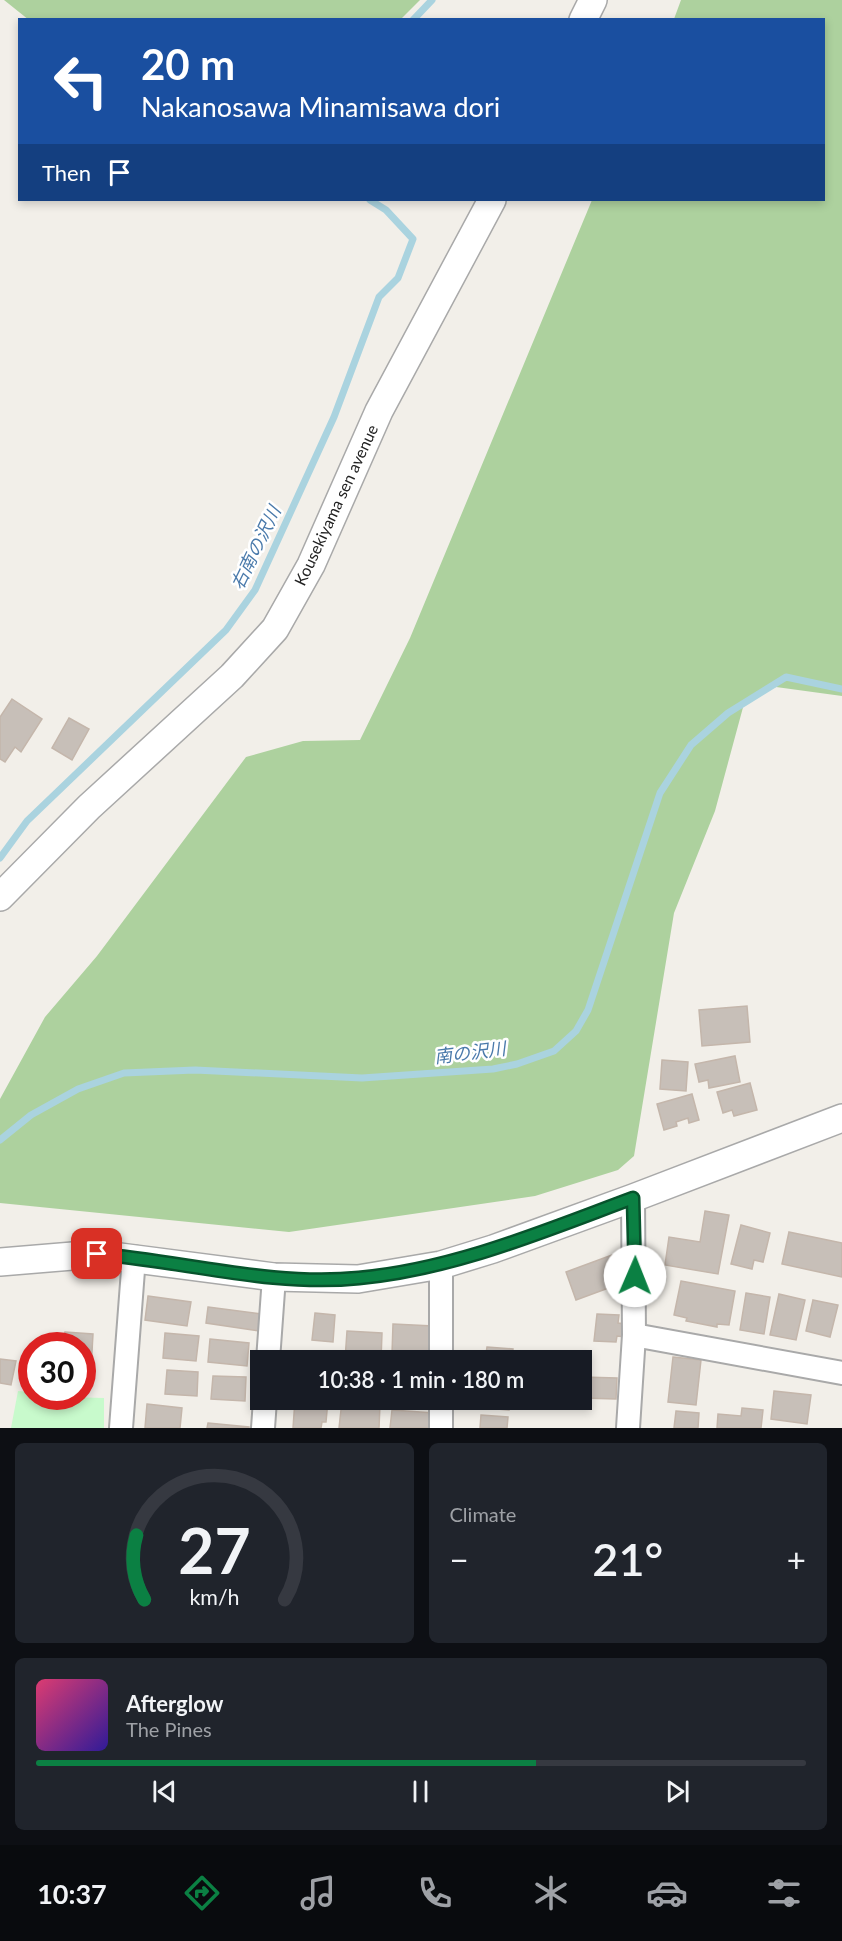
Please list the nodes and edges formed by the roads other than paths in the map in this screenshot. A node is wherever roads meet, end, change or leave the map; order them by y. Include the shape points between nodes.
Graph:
1 (593, 0) edge
2 (584, 18) edge
3 (491, 201) edge
4 (0, 897) edge
5 (842, 1118) edge
6 (633, 1198) junction
7 (134, 1257) junction
8 (0, 1262) edge
9 (441, 1265) junction
10 (273, 1278) junction
11 (634, 1335) junction
12 (269, 1350) edge
13 (441, 1350) edge
14 (842, 1373) edge
15 (264, 1410) edge
16 (441, 1410) edge
17 (120, 1428) edge
18 (263, 1428) edge
19 (441, 1428) edge
20 (628, 1428) edge

1 - 2 street
3 - 4 street, Kousekiyama sen avenue via 379,411 311,566 275,629 232,676 89,807
5 - 6 street
6 - 9 street
6 - 11 street
7 - 8 street via 97,1254
7 - 10 street
7 - 17 street
9 - 10 street via 358,1279
9 - 13 street
10 - 12 street
11 - 14 street
11 - 20 street
15 - 18 street
16 - 19 street

